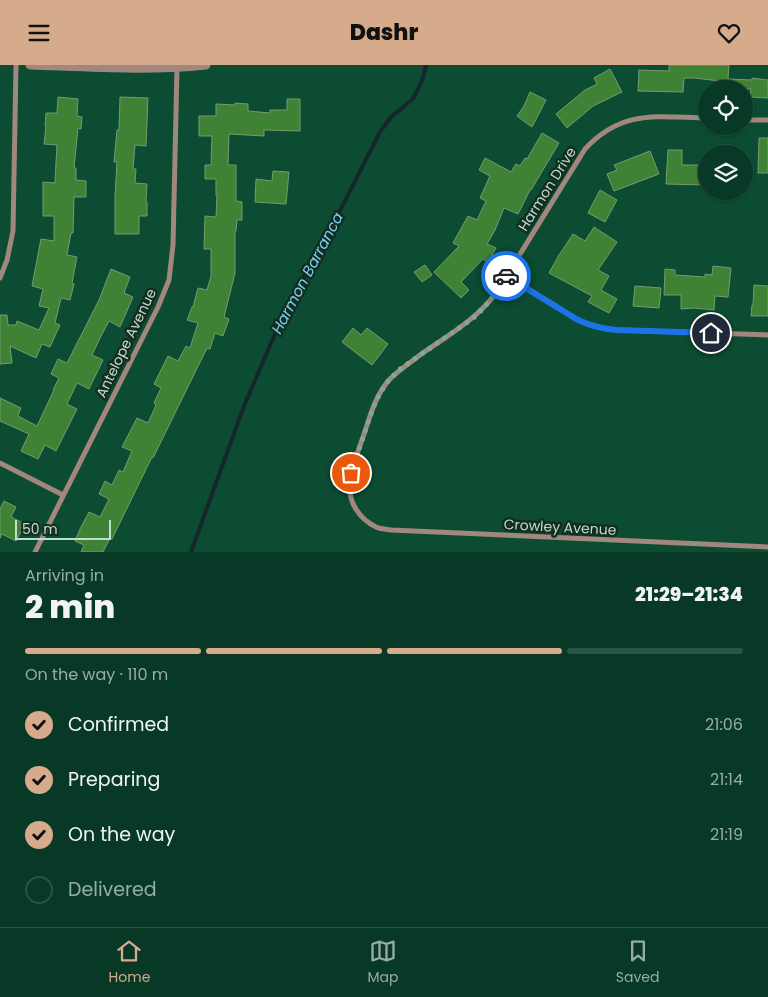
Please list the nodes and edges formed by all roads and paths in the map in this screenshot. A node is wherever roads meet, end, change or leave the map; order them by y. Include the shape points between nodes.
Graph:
1 (16, 65) edge
2 (30, 65) edge
3 (206, 65) edge
4 (177, 68) junction
5 (698, 119) edge
6 (753, 119) edge
7 (768, 120) edge
8 (507, 276) junction
9 (0, 278) edge
10 (768, 335) edge
11 (0, 463) edge
12 (63, 495) junction
13 (357, 511) joint
14 (768, 547) edge
15 (35, 552) edge

1 - 9 street via 12,231
2 - 4 street
3 - 4 street
4 - 12 street, Antelope Avenue via 174,245 169,280
5 - 8 street, Harmon Drive via 631,119 604,131 593,140 578,159
6 - 7 street
8 - 10 street via 578,320 603,329
8 - 13 street, Harmon Drive via 481,312 400,369 379,395 351,473 351,499
11 - 12 street
12 - 15 street, Antelope Avenue
13 - 14 street, Crowley Avenue via 377,528 390,530

